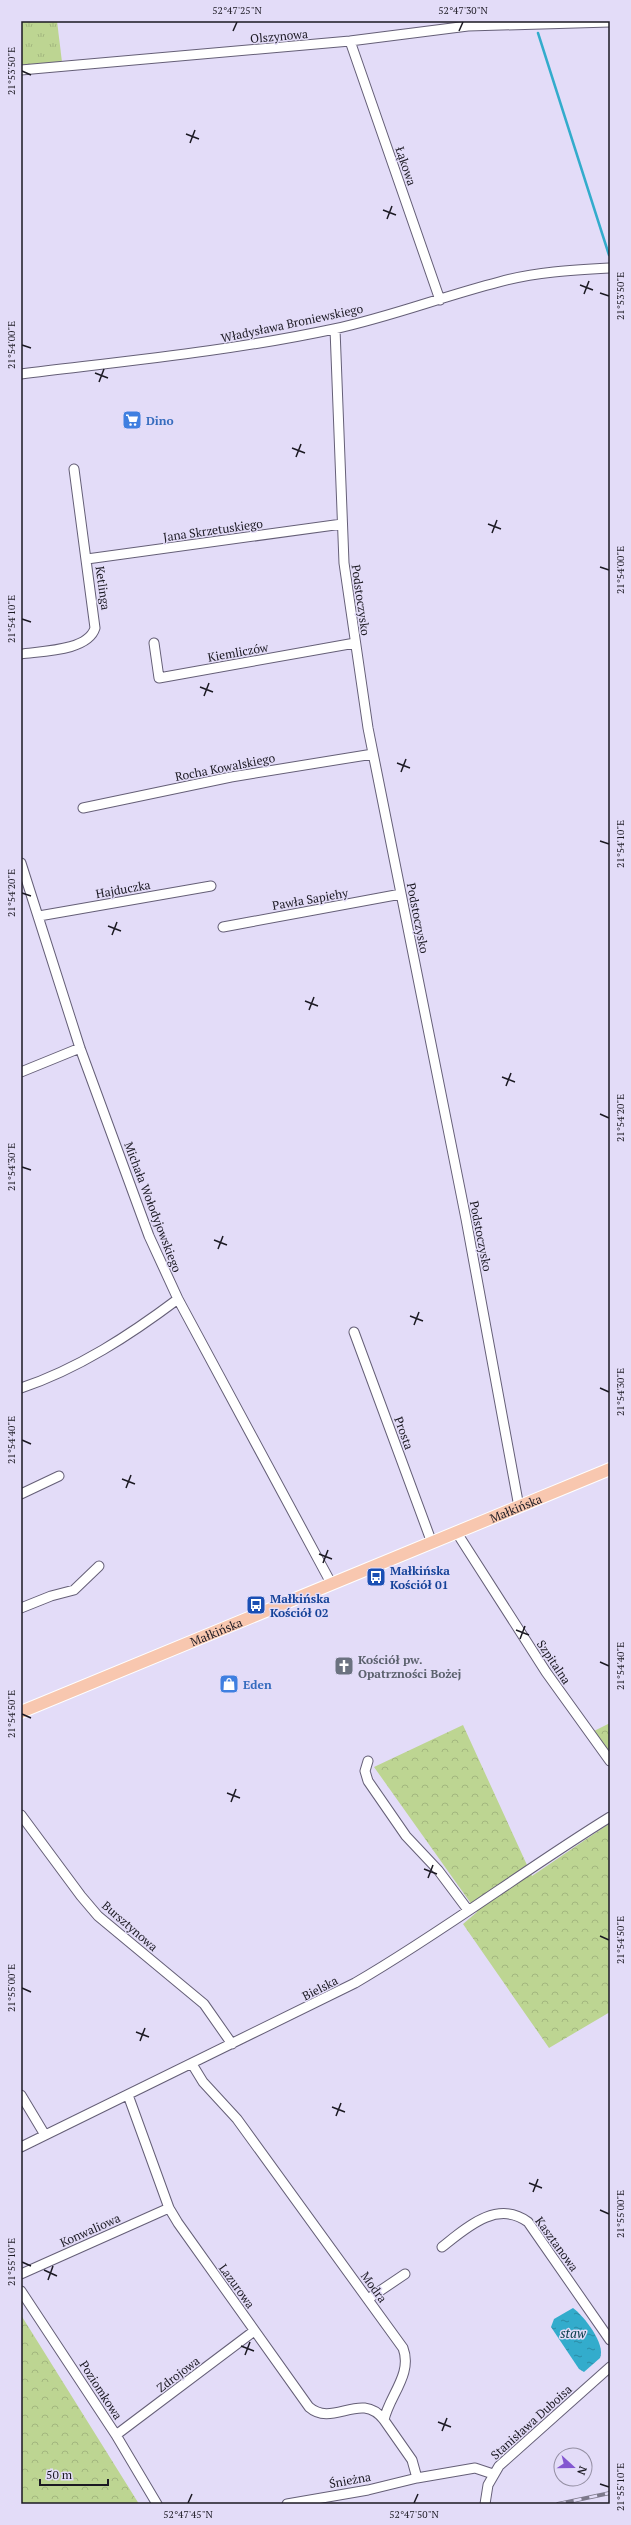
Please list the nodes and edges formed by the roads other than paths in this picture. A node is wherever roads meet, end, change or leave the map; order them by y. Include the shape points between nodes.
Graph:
1 (610, 22) edge
2 (350, 41) junction
3 (21, 70) edge
4 (610, 268) edge
5 (440, 300) junction
6 (335, 329) junction
7 (21, 374) edge
8 (74, 469) dead end
9 (342, 524) junction
10 (87, 559) junction
11 (154, 643) dead end
12 (355, 643) junction
13 (21, 654) edge
14 (373, 754) junction
15 (83, 808) dead end
16 (21, 863) edge
17 (210, 886) dead end
18 (401, 894) junction
19 (39, 916) junction
20 (223, 927) dead end
21 (80, 1048) junction
22 (21, 1072) edge
23 (178, 1299) junction
24 (354, 1332) dead end
25 (21, 1388) edge
26 (610, 1469) edge
27 (59, 1476) dead end
28 (21, 1494) edge
29 (519, 1507) junction
30 (457, 1533) junction
31 (432, 1543) junction
32 (99, 1566) dead end
33 (331, 1583) junction
34 (21, 1608) edge
35 (21, 1712) edge
36 (368, 1761) dead end
37 (610, 1762) edge
38 (610, 1816) edge
39 (23, 1821) edge
40 (468, 1910) junction
41 (232, 2044) junction
42 (192, 2064) junction
43 (21, 2095) edge
44 (128, 2095) junction
45 (46, 2135) junction
46 (21, 2147) edge
47 (169, 2208) junction
48 (442, 2247) dead end
49 (21, 2274) edge
50 (405, 2274) dead end
51 (21, 2291) edge
52 (368, 2299) junction
53 (254, 2332) junction
54 (610, 2340) edge
55 (610, 2367) edge
56 (384, 2420) junction
57 (116, 2435) junction
58 (493, 2474) junction
59 (417, 2478) junction
60 (158, 2504) edge
61 (286, 2504) edge
62 (485, 2504) edge

1 - 2 street, Olszynowa via 468,26
2 - 3 street, Olszynowa
2 - 5 street, Łąkowa
4 - 5 street, Władysława Broniewskiego via 557,271 500,281
5 - 6 street, Władysława Broniewskiego
6 - 7 street, Władysława Broniewskiego via 207,352
6 - 9 street, Podstoczysko
8 - 10 street, Ketlinga
9 - 10 street, Jana Skrzetuskiego
9 - 12 street, Podstoczysko via 347,590
10 - 13 street, Ketlinga via 95,619 92,636 78,645
11 - 12 street, Kiemliczów via 159,678
12 - 14 street, Podstoczysko
14 - 15 street, Rocha Kowalskiego via 231,777
14 - 18 street, Podstoczysko
16 - 19 street, Michała Wołodyjowskiego
17 - 19 street, Hajduczka
18 - 20 street, Pawła Sapiehy
18 - 29 street, Podstoczysko via 466,1219
19 - 21 street, Michała Wołodyjowskiego
21 - 22 street
21 - 23 street, Michała Wołodyjowskiego via 149,1236
23 - 25 street via 98,1353
23 - 33 street, Michała Wołodyjowskiego
24 - 31 street, Prosta
26 - 29 main road, Małkińska
27 - 28 street
29 - 30 main road, Małkińska
30 - 31 main road, Małkińska
30 - 37 street, Szpitalna via 546,1672
31 - 33 main road, Małkińska
32 - 34 street via 74,1590
33 - 35 main road, Małkińska
36 - 40 street via 365,1771 368,1781 406,1836 438,1870
38 - 40 street, Bielska
39 - 41 street, Bursztynowa via 98,1916 204,2004
40 - 41 street, Bielska via 367,1976
41 - 42 street, Bielska
42 - 44 street, Bielska
42 - 52 street, Modra via 203,2082 237,2118
43 - 45 street
44 - 45 street, Bielska
44 - 47 street, Lazurowa
45 - 46 street, Bielska
47 - 49 street, Konwaliowa
47 - 53 street, Lazurowa
48 - 54 street, Kasztanowa via 473,2222 491,2214 520,2216 528,2222
50 - 52 street
51 - 57 street, Poziomkowa
52 - 56 street, Modra via 398,2340 406,2357 405,2369
53 - 56 street, Lazurowa via 312,2410 330,2414 367,2408 375,2410
53 - 57 street, Zdrojowa
55 - 58 street, Stanisława Duboisa
56 - 59 street via 412,2460
57 - 60 street, Poziomkowa
58 - 59 street via 475,2468
58 - 62 street, Stanisława Duboisa via 487,2488
59 - 61 street, Śnieżna via 368,2490

